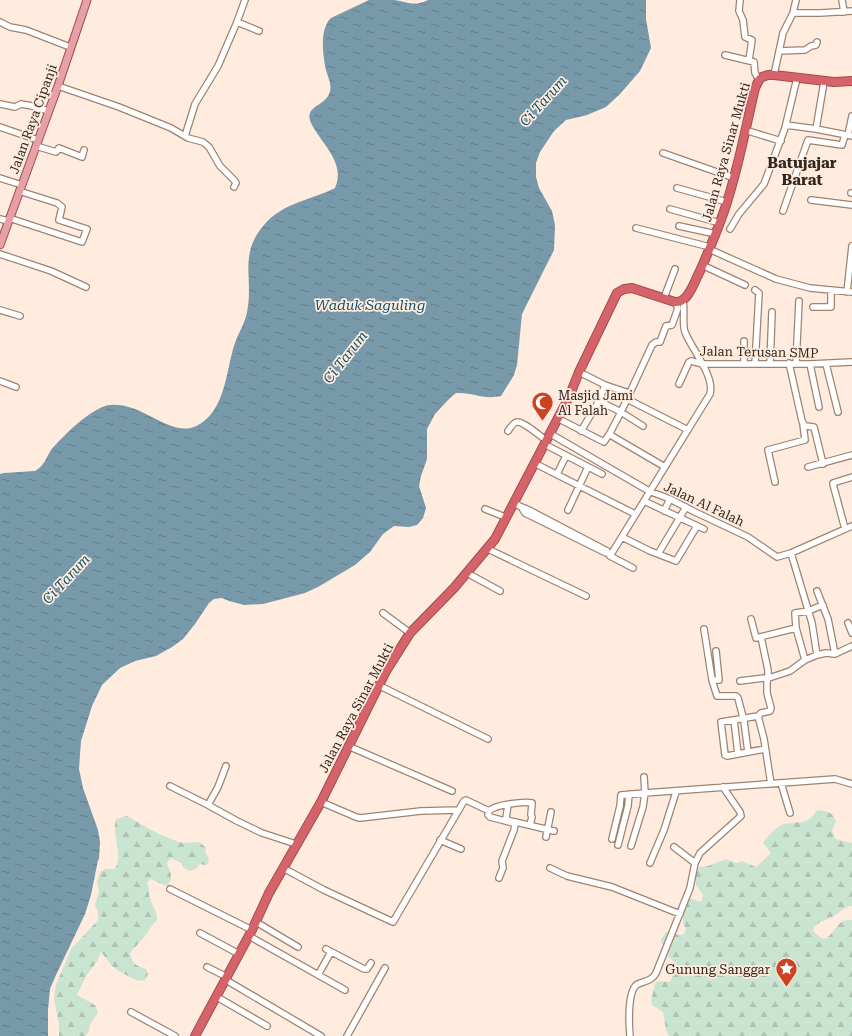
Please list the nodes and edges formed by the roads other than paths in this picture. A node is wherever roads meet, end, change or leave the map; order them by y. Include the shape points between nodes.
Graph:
1 (87, 0) edge
2 (245, 0) edge
3 (740, 0) edge
4 (796, 0) edge
5 (842, 0) edge
6 (852, 11) edge
7 (844, 12) junction
8 (793, 13) junction
9 (0, 22) edge
10 (237, 22) junction
11 (259, 31) dead end
12 (817, 42) dead end
13 (70, 47) junction
14 (779, 51) junction
15 (726, 55) dead end
16 (749, 60) junction
17 (774, 75) junction
18 (797, 78) junction
19 (759, 80) junction
20 (852, 81) edge
21 (824, 82) junction
22 (58, 86) junction
23 (0, 104) edge
24 (49, 111) junction
25 (852, 116) edge
26 (786, 125) junction
27 (0, 127) edge
28 (816, 129) junction
29 (745, 130) junction
30 (837, 134) junction
31 (849, 135) edge
32 (185, 136) junction
33 (781, 140) junction
34 (37, 143) junction
35 (834, 144) junction
36 (84, 150) dead end
37 (663, 153) dead end
38 (0, 178) edge
39 (734, 178) junction
40 (234, 187) dead end
41 (21, 188) junction
42 (677, 188) dead end
43 (811, 200) dead end
44 (727, 202) junction
45 (852, 205) edge
46 (670, 209) dead end
47 (783, 211) dead end
48 (0, 219) edge
49 (9, 220) junction
50 (720, 223) junction
51 (679, 226) dead end
52 (636, 228) dead end
53 (730, 229) dead end
54 (716, 234) junction
55 (0, 245) edge
56 (852, 246) edge
57 (709, 248) junction
58 (0, 254) edge
59 (702, 265) junction
60 (675, 269) dead end
61 (745, 285) dead end
62 (86, 287) dead end
63 (755, 290) dead end
64 (831, 290) junction
65 (850, 292) edge
66 (664, 298) junction
67 (679, 301) junction
68 (799, 301) dead end
69 (813, 307) dead end
70 (0, 310) edge
71 (772, 312) dead end
72 (20, 316) dead end
73 (744, 341) dead end
74 (852, 362) edge
75 (790, 363) junction
76 (703, 364) junction
77 (744, 364) junction
78 (755, 364) junction
79 (770, 364) junction
80 (796, 364) junction
81 (810, 364) junction
82 (826, 364) junction
83 (579, 372) junction
84 (0, 381) edge
85 (679, 384) dead end
86 (605, 385) junction
87 (16, 387) dead end
88 (628, 396) junction
89 (599, 400) junction
90 (818, 407) dead end
91 (621, 412) junction
92 (838, 412) dead end
93 (557, 418) junction
94 (803, 424) junction
95 (643, 426) dead end
96 (688, 430) junction
97 (508, 431) dead end
98 (581, 431) junction
99 (610, 433) junction
100 (546, 439) junction
101 (566, 456) junction
102 (852, 456) edge
103 (534, 463) junction
104 (823, 464) junction
105 (588, 467) junction
106 (665, 467) junction
107 (808, 468) dead end
108 (557, 474) junction
109 (602, 474) dead end
110 (852, 477) edge
111 (775, 482) dead end
112 (580, 485) junction
113 (649, 491) junction
114 (670, 499) junction
115 (514, 501) junction
116 (644, 501) junction
117 (686, 507) junction
118 (485, 510) dead end
119 (568, 510) dead end
120 (664, 512) junction
121 (636, 514) junction
122 (505, 517) junction
123 (679, 518) junction
124 (697, 526) junction
125 (852, 526) edge
126 (704, 529) dead end
127 (845, 529) junction
128 (564, 530) junction
129 (622, 537) junction
130 (488, 549) junction
131 (791, 553) junction
132 (658, 554) junction
133 (633, 568) dead end
134 (467, 573) junction
135 (500, 591) dead end
136 (817, 591) dead end
137 (586, 596) dead end
138 (823, 605) junction
139 (808, 611) junction
140 (383, 613) dead end
141 (751, 619) dead end
142 (848, 623) dead end
143 (796, 628) junction
144 (704, 629) dead end
145 (410, 633) junction
146 (852, 633) edge
147 (761, 637) junction
148 (852, 646) edge
149 (716, 651) dead end
150 (835, 654) junction
151 (817, 655) junction
152 (805, 660) junction
153 (768, 678) junction
154 (712, 680) junction
155 (740, 681) dead end
156 (378, 685) junction
157 (758, 716) junction
158 (742, 719) junction
159 (734, 720) junction
160 (488, 739) dead end
161 (348, 746) junction
162 (765, 749) junction
163 (748, 752) junction
164 (738, 754) junction
165 (226, 766) dead end
166 (644, 777) dead end
167 (781, 783) junction
168 (771, 784) junction
169 (852, 784) edge
170 (170, 786) dead end
171 (723, 788) junction
172 (452, 791) dead end
173 (676, 792) junction
174 (645, 793) junction
175 (629, 794) junction
176 (321, 802) junction
177 (208, 805) junction
178 (508, 805) junction
179 (458, 810) junction
180 (489, 811) junction
181 (552, 812) dead end
182 (790, 812) dead end
183 (530, 825) junction
184 (547, 829) junction
185 (554, 831) dead end
186 (546, 837) dead end
187 (612, 839) dead end
188 (440, 840) junction
189 (296, 844) junction
190 (618, 845) dead end
191 (631, 846) dead end
192 (674, 847) dead end
193 (462, 849) dead end
194 (650, 863) dead end
195 (695, 863) junction
196 (284, 868) junction
197 (550, 868) dead end
198 (499, 878) dead end
199 (170, 889) dead end
200 (680, 914) junction
201 (256, 922) junction
202 (200, 933) dead end
203 (250, 933) junction
204 (298, 947) dead end
205 (239, 954) junction
206 (371, 963) dead end
207 (207, 967) dead end
208 (385, 968) dead end
209 (318, 975) junction
210 (226, 978) junction
211 (345, 990) dead end
212 (217, 997) junction
213 (131, 1012) dead end
214 (267, 1026) dead end
215 (175, 1036) edge
216 (195, 1036) edge
217 (321, 1036) edge
218 (347, 1036) edge
219 (630, 1036) edge

1 - 13 main road, Jalan Raya Cipanji
2 - 10 street
3 - 16 street via 739,11 745,37 752,40
4 - 8 street
5 - 7 street
6 - 7 street
7 - 8 street
8 - 14 street via 783,33
9 - 13 street
10 - 11 street
10 - 32 street via 214,74 195,104
12 - 14 street via 815,46 805,50
13 - 22 main road, Jalan Raya Cipanji
14 - 17 street
15 - 16 street
16 - 19 street via 755,63 755,73
17 - 18 highway, Jalan Raya Sinar Mukti
17 - 19 highway, Jalan Raya Sinar Mukti
18 - 21 highway, Jalan Raya Sinar Mukti
18 - 26 street
19 - 29 highway, Jalan Raya Sinar Mukti
20 - 21 highway, Jalan Raya Sinar Mukti
21 - 28 street
22 - 24 main road, Jalan Raya Cipanji
22 - 32 street via 119,107
23 - 24 street via 15,107 21,104
24 - 34 main road, Jalan Raya Cipanji
25 - 31 street
26 - 28 street
26 - 33 street
27 - 34 street
28 - 30 street
29 - 33 street
29 - 39 highway, Jalan Raya Sinar Mukti
30 - 31 street
30 - 35 street
31 - 35 street via 843,145
32 - 40 street via 207,146 220,166 235,181
33 - 53 street via 764,184
34 - 36 street via 53,152 58,148 82,157
34 - 41 main road, Jalan Raya Cipanji
35 - 47 street via 808,140
37 - 39 street
38 - 41 street
39 - 44 highway, Jalan Raya Sinar Mukti
41 - 49 main road, Jalan Raya Cipanji
41 - 49 street via 62,207 58,220 87,228 82,242
42 - 44 street
43 - 45 street
44 - 50 highway, Jalan Raya Sinar Mukti
46 - 50 street
48 - 49 street
49 - 55 main road, Jalan Raya Cipanji
50 - 54 highway, Jalan Raya Sinar Mukti
51 - 54 street
52 - 57 street
54 - 57 highway, Jalan Raya Sinar Mukti
56 - 65 street
57 - 59 highway, Jalan Raya Sinar Mukti
57 - 64 street via 776,280
58 - 62 street via 51,271
59 - 61 street
59 - 67 highway, Jalan Raya Sinar Mukti via 685,299
60 - 66 street
63 - 78 street via 759,293
64 - 65 street
64 - 69 street via 830,307
66 - 67 highway, Jalan Raya Sinar Mukti
66 - 83 highway, Jalan Raya Sinar Mukti via 632,288 619,291
67 - 76 street via 684,313 684,330
67 - 88 street via 672,325 666,326 660,342 652,345
68 - 80 street
70 - 72 street
71 - 79 street
73 - 77 street
74 - 82 street, Jalan Terusan SMP
75 - 79 street, Jalan Terusan SMP
75 - 80 street, Jalan Terusan SMP
75 - 94 street
76 - 77 street, Jalan Terusan SMP
76 - 85 street, Jalan Terusan SMP via 690,361
76 - 96 street via 712,388
77 - 78 street, Jalan Terusan SMP
78 - 79 street, Jalan Terusan SMP
80 - 81 street, Jalan Terusan SMP
81 - 82 street, Jalan Terusan SMP
81 - 90 street
82 - 92 street
83 - 86 street
83 - 93 highway, Jalan Raya Sinar Mukti
84 - 87 street
86 - 88 street
86 - 89 street
88 - 91 street
88 - 96 street
89 - 91 street
89 - 98 street
91 - 95 street
91 - 99 street
93 - 98 street
93 - 100 highway, Jalan Raya Sinar Mukti
94 - 104 street via 814,427
94 - 111 street via 805,440 768,450
96 - 106 street
97 - 100 street via 518,422
98 - 99 street via 604,442
99 - 106 street
100 - 101 street
100 - 103 highway, Jalan Raya Sinar Mukti
100 - 113 street, Jalan Al Falah
101 - 105 street
101 - 108 street
102 - 104 street
103 - 108 street
103 - 115 highway, Jalan Raya Sinar Mukti
104 - 107 street
105 - 109 street
105 - 112 street
106 - 113 street
108 - 112 street
110 - 127 street via 833,482
112 - 119 street
112 - 121 street
113 - 114 street, Jalan Al Falah
113 - 116 street
114 - 117 street, Jalan Al Falah
114 - 120 street
115 - 122 highway, Jalan Raya Sinar Mukti
115 - 128 street via 525,510
116 - 120 street
116 - 121 street
117 - 123 street
117 - 131 street, Jalan Al Falah via 748,537 776,557
118 - 122 street
120 - 123 street
121 - 129 street
122 - 130 highway, Jalan Raya Sinar Mukti
123 - 124 street
123 - 132 street
124 - 126 street
124 - 132 street via 676,561
125 - 127 street, Jalan Al Falah
127 - 131 street, Jalan Al Falah
128 - 128 street via 607,552 605,554
129 - 132 street
129 - 133 street via 610,556
130 - 134 highway, Jalan Raya Sinar Mukti
130 - 137 street
131 - 139 street
134 - 135 street
134 - 145 highway, Jalan Raya Sinar Mukti
136 - 138 street
138 - 139 street
138 - 150 street
139 - 143 street via 795,613
139 - 151 street
140 - 145 street
141 - 147 street via 755,638
142 - 146 street
143 - 147 street
143 - 152 street
144 - 154 street
145 - 156 highway, Jalan Raya Sinar Mukti
147 - 153 street
148 - 150 street
149 - 154 street via 718,680
150 - 151 street
151 - 152 street
152 - 153 street via 790,671
153 - 155 street
153 - 157 street via 766,686 771,709
154 - 158 street via 718,696 738,697
156 - 160 street
156 - 161 highway, Jalan Raya Sinar Mukti
157 - 158 street
157 - 162 street
158 - 159 street
158 - 163 street
159 - 164 street
159 - 164 street via 720,724 725,755
161 - 172 street
161 - 176 highway, Jalan Raya Sinar Mukti
162 - 163 street
162 - 168 street
163 - 164 street
165 - 177 street
166 - 174 street
167 - 168 street
167 - 169 street via 835,779
167 - 182 street
168 - 171 street
170 - 177 street
171 - 173 street
171 - 195 street via 741,816 700,853
173 - 174 street
173 - 194 street
174 - 175 street
174 - 191 street
175 - 187 street via 621,795
175 - 190 street
176 - 179 street via 360,818 421,811
176 - 189 highway, Jalan Raya Sinar Mukti
177 - 189 street via 237,821
178 - 180 street
178 - 183 street via 506,819
178 - 183 street via 532,803
179 - 180 street via 465,800
179 - 188 street
180 - 198 street via 490,817 513,823 515,826 502,861 503,868
181 - 184 street
183 - 184 street
184 - 185 street
184 - 186 street
188 - 193 street
188 - 196 street via 393,922
189 - 196 highway, Jalan Raya Sinar Mukti
192 - 195 street
195 - 200 street via 690,888
196 - 201 highway, Jalan Raya Sinar Mukti
197 - 200 street via 567,876 612,887
199 - 203 street
200 - 219 street via 655,976 632,989
201 - 203 highway, Jalan Raya Sinar Mukti
201 - 204 street
202 - 205 street
203 - 205 highway, Jalan Raya Sinar Mukti
203 - 209 street
205 - 210 highway, Jalan Raya Sinar Mukti
206 - 209 street via 368,969 364,970 328,950
207 - 210 street
208 - 218 street
209 - 211 street
210 - 212 highway, Jalan Raya Sinar Mukti
210 - 217 street
212 - 214 street
212 - 216 highway, Jalan Raya Sinar Mukti
213 - 215 street

